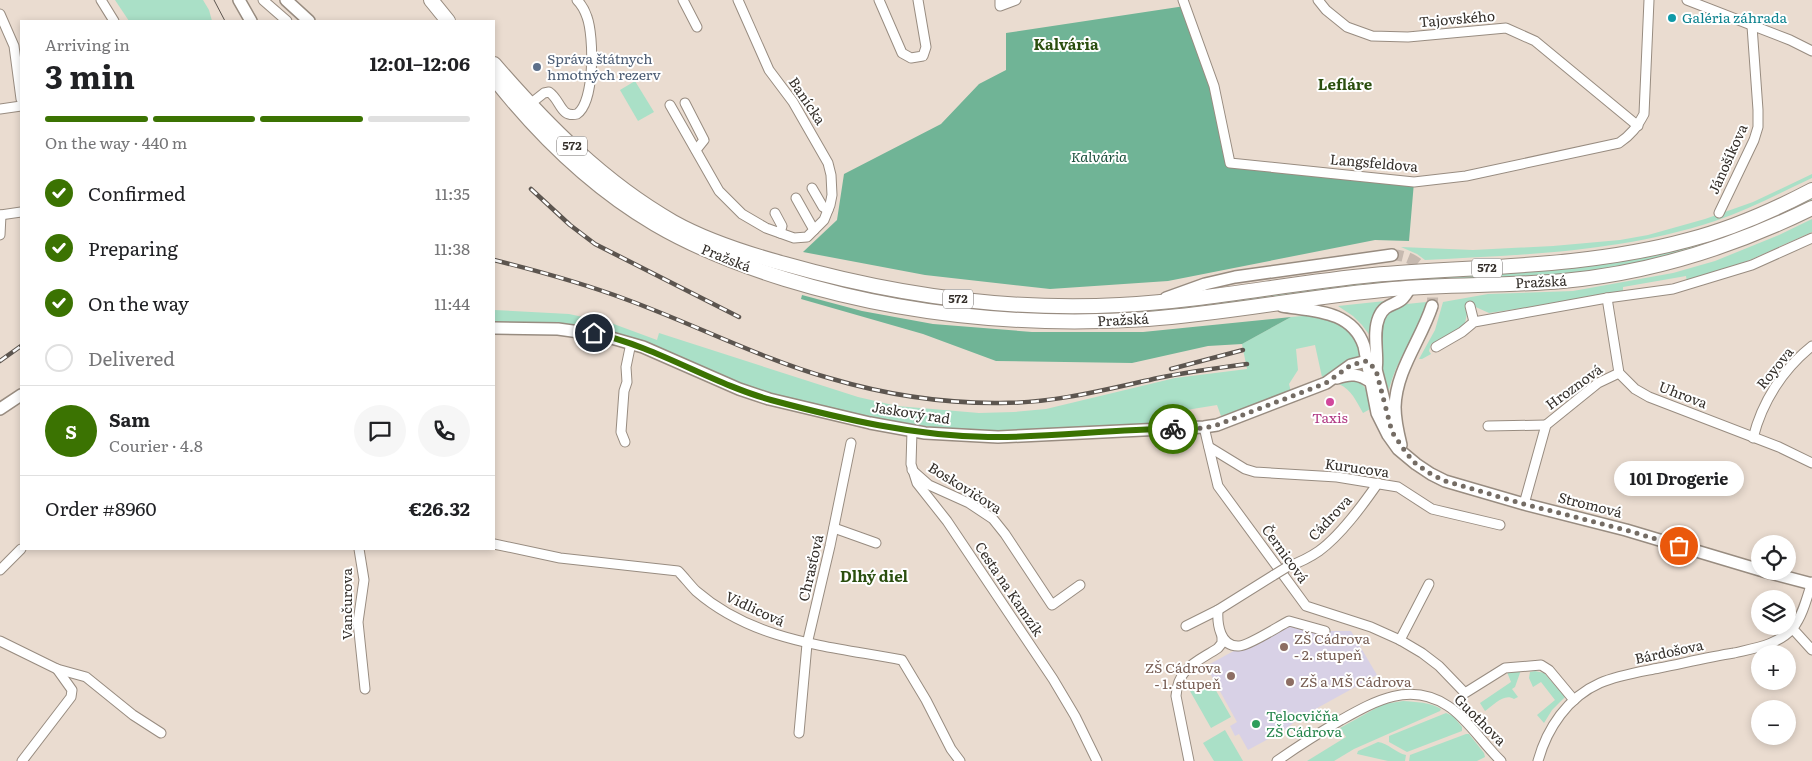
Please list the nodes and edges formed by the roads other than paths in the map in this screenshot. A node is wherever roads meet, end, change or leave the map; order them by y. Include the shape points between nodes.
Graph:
1 (101, 0) edge
2 (239, 0) edge
3 (263, 0) edge
4 (286, 0) edge
5 (431, 0) edge
6 (442, 0) edge
7 (577, 0) edge
8 (683, 0) edge
9 (738, 0) edge
10 (879, 0) edge
11 (918, 0) edge
12 (1000, 0) edge
13 (1016, 0) edge
14 (1184, 0) edge
15 (1318, 0) edge
16 (1649, 0) edge
17 (1687, 0) edge
18 (0, 14) edge
19 (113, 20) edge
20 (250, 20) edge
21 (286, 20) edge
22 (308, 20) edge
23 (447, 20) edge
24 (458, 20) edge
25 (1752, 26) junction
26 (697, 27) dead end
27 (1812, 51) edge
28 (495, 65) edge
29 (495, 79) edge
30 (20, 91) edge
31 (685, 103) dead end
32 (530, 104) junction
33 (670, 105) dead end
34 (20, 106) edge
35 (0, 109) edge
36 (1638, 126) junction
37 (696, 150) junction
38 (812, 188) dead end
39 (1812, 190) edge
40 (796, 198) dead end
41 (1812, 208) edge
42 (828, 210) junction
43 (20, 212) edge
44 (1719, 212) dead end
45 (775, 213) dead end
46 (1, 215) edge
47 (814, 230) junction
48 (780, 233) junction
49 (0, 235) edge
50 (1812, 238) edge
51 (1392, 255) tunnel mouth
52 (1410, 288) junction
53 (1607, 298) junction
54 (1152, 303) junction
55 (1270, 304) junction
56 (1432, 306) tunnel mouth
57 (1470, 306) dead end
58 (1474, 322) junction
59 (495, 328) edge
60 (631, 343) junction
61 (1812, 346) edge
62 (1436, 347) dead end
63 (1367, 361) junction
64 (1376, 370) junction
65 (1619, 373) junction
66 (1331, 380) junction
67 (1371, 382) junction
68 (20, 396) edge
69 (0, 409) edge
70 (1546, 425) junction
71 (1488, 426) dead end
72 (1204, 428) junction
73 (912, 431) junction
74 (1753, 438) junction
75 (625, 442) dead end
76 (851, 443) dead end
77 (1401, 445) junction
78 (1209, 447) junction
79 (1812, 463) edge
80 (1416, 464) junction
81 (912, 470) junction
82 (1378, 483) junction
83 (1524, 504) junction
84 (1500, 525) dead end
85 (834, 528) junction
86 (876, 543) dead end
87 (495, 544) edge
88 (20, 550) edge
89 (360, 550) edge
90 (1751, 568) edge
91 (0, 570) edge
92 (1796, 579) edge
93 (1812, 583) edge
94 (1430, 584) dead end
95 (1080, 585) dead end
96 (1218, 610) junction
97 (1796, 621) edge
98 (1186, 626) dead end
99 (1326, 632) dead end
100 (1796, 632) edge
101 (1784, 635) edge
102 (1222, 638) junction
103 (1400, 640) junction
104 (0, 641) edge
105 (807, 644) junction
106 (1812, 650) edge
107 (57, 668) junction
108 (365, 689) dead end
109 (1574, 700) junction
110 (161, 732) dead end
111 (799, 733) dead end
112 (22, 761) edge
113 (960, 761) edge
114 (1097, 761) edge
115 (1189, 761) edge
116 (1276, 761) edge
117 (1501, 761) edge
118 (1538, 761) edge

1 - 19 street
2 - 20 street
3 - 21 street
4 - 22 street
5 - 23 main road
6 - 24 main road
7 - 32 street via 588,18 592,55 591,75 582,109 577,114 567,114 549,92
8 - 26 street
9 - 42 street, Banícka via 769,70 793,102 828,162 832,185
10 - 11 street via 902,53 911,58 923,56 926,47
12 - 13 street via 1000,6
14 - 36 street, Langsfeldova via 1214,86 1230,163 1414,182 1466,176 1619,143
15 - 36 street, Tajovského via 1347,28 1372,36 1408,37 1506,28 1535,41
16 - 36 street via 1644,114
17 - 25 street
18 - 30 street via 14,46
25 - 27 street
25 - 44 street, Jánošíkova via 1758,128
28 - 32 main road, Pražská / 572
29 - 55 main road, Pražská / 572 via 575,165 653,223 718,256 809,286 912,309 1021,320 1094,322
31 - 37 street via 704,140
32 - 54 main road, Pražská / 572 via 576,149 644,204 685,228 767,259 851,281 955,299 1062,306
33 - 37 street
34 - 35 street
37 - 48 street via 719,191 731,204 753,221
38 - 42 street via 822,207
39 - 54 main road, Pražská / 572 via 1720,230 1630,253 1539,264 1372,276
40 - 47 street
41 - 52 main road, Pražská / 572 via 1724,246 1639,270 1560,281
42 - 47 street, Banícka
43 - 46 street
45 - 48 street via 782,226
46 - 49 street
47 - 48 street via 807,236 794,238
50 - 53 street via 1752,265 1673,289
51 - 54 street via 1235,277
52 - 55 main road, Pražská / 572
52 - 64 street via 1403,298 1385,308 1379,316
53 - 58 street
53 - 65 street
55 - 63 street, Stromová via 1338,316 1357,332
56 - 77 street via 1396,394 1395,413
57 - 58 street
58 - 62 street
59 - 60 street, Jaskový rad via 576,330
60 - 73 street, Jaskový rad via 769,399
60 - 75 street via 621,432
61 - 74 street, Royova via 1774,388
63 - 64 street
63 - 66 street, Jaskový rad via 1351,365
63 - 67 street, Stromová
64 - 67 street
64 - 77 street, Stromová via 1392,432
65 - 70 street, Hroznová via 1598,383
65 - 74 street, Uhrova via 1649,397
66 - 67 street, Jaskový rad via 1350,374
66 - 72 street, Jaskový rad via 1264,408
67 - 80 street, Stromová via 1377,413 1388,435 1398,450
68 - 69 street
70 - 71 street, Hroznová
70 - 83 street, Hroznová
72 - 73 street, Jaskový rad via 988,437
72 - 78 street, Černicová
73 - 81 street, Cesta na Kamzík
74 - 79 street, Uhrova
76 - 85 street, Chrasťová
77 - 80 street, Stromová
78 - 82 street, Kurucova via 1255,472
78 - 103 street, Černicová via 1218,486 1306,606
80 - 83 street, Stromová via 1445,481
81 - 95 street, Boskovičova via 929,485 969,503 993,519 1052,604
81 - 114 street, Cesta na Kamzík via 922,491 947,520 1053,679
82 - 84 street, Kurucova via 1398,487 1432,509
82 - 96 street, Cádrova, bridge via 1330,542 1312,556 1287,567
83 - 90 street, Stromová via 1626,530
85 - 86 street, Chrasťová
85 - 105 street, Chrasťová
87 - 105 street, Vidlicová via 560,558 678,571 695,590 744,622 776,636
88 - 91 street
89 - 108 street, Vančurova via 364,580 358,622
92 - 93 street, Stromová
93 - 97 street, Bárdošova
94 - 103 street
96 - 98 street, Cádrova
96 - 102 street via 1217,623
99 - 102 street via 1289,621 1240,647 1230,645
100 - 106 street
101 - 109 street, Bárdošova via 1766,645 1612,679 1589,688
102 - 115 street via 1218,648 1187,669 1179,679 1176,696
103 - 109 street, Černicová via 1439,666 1464,693 1505,668 1540,665 1549,670
104 - 107 street
105 - 111 street, Chrasťová
105 - 113 street, Vidlicová via 902,660
107 - 110 street via 86,677 133,715
107 - 112 street via 72,690 71,697
109 - 118 street, Bárdošova via 1554,724
116 - 117 street, Guothova via 1368,705 1386,697 1407,694 1430,698 1448,706

